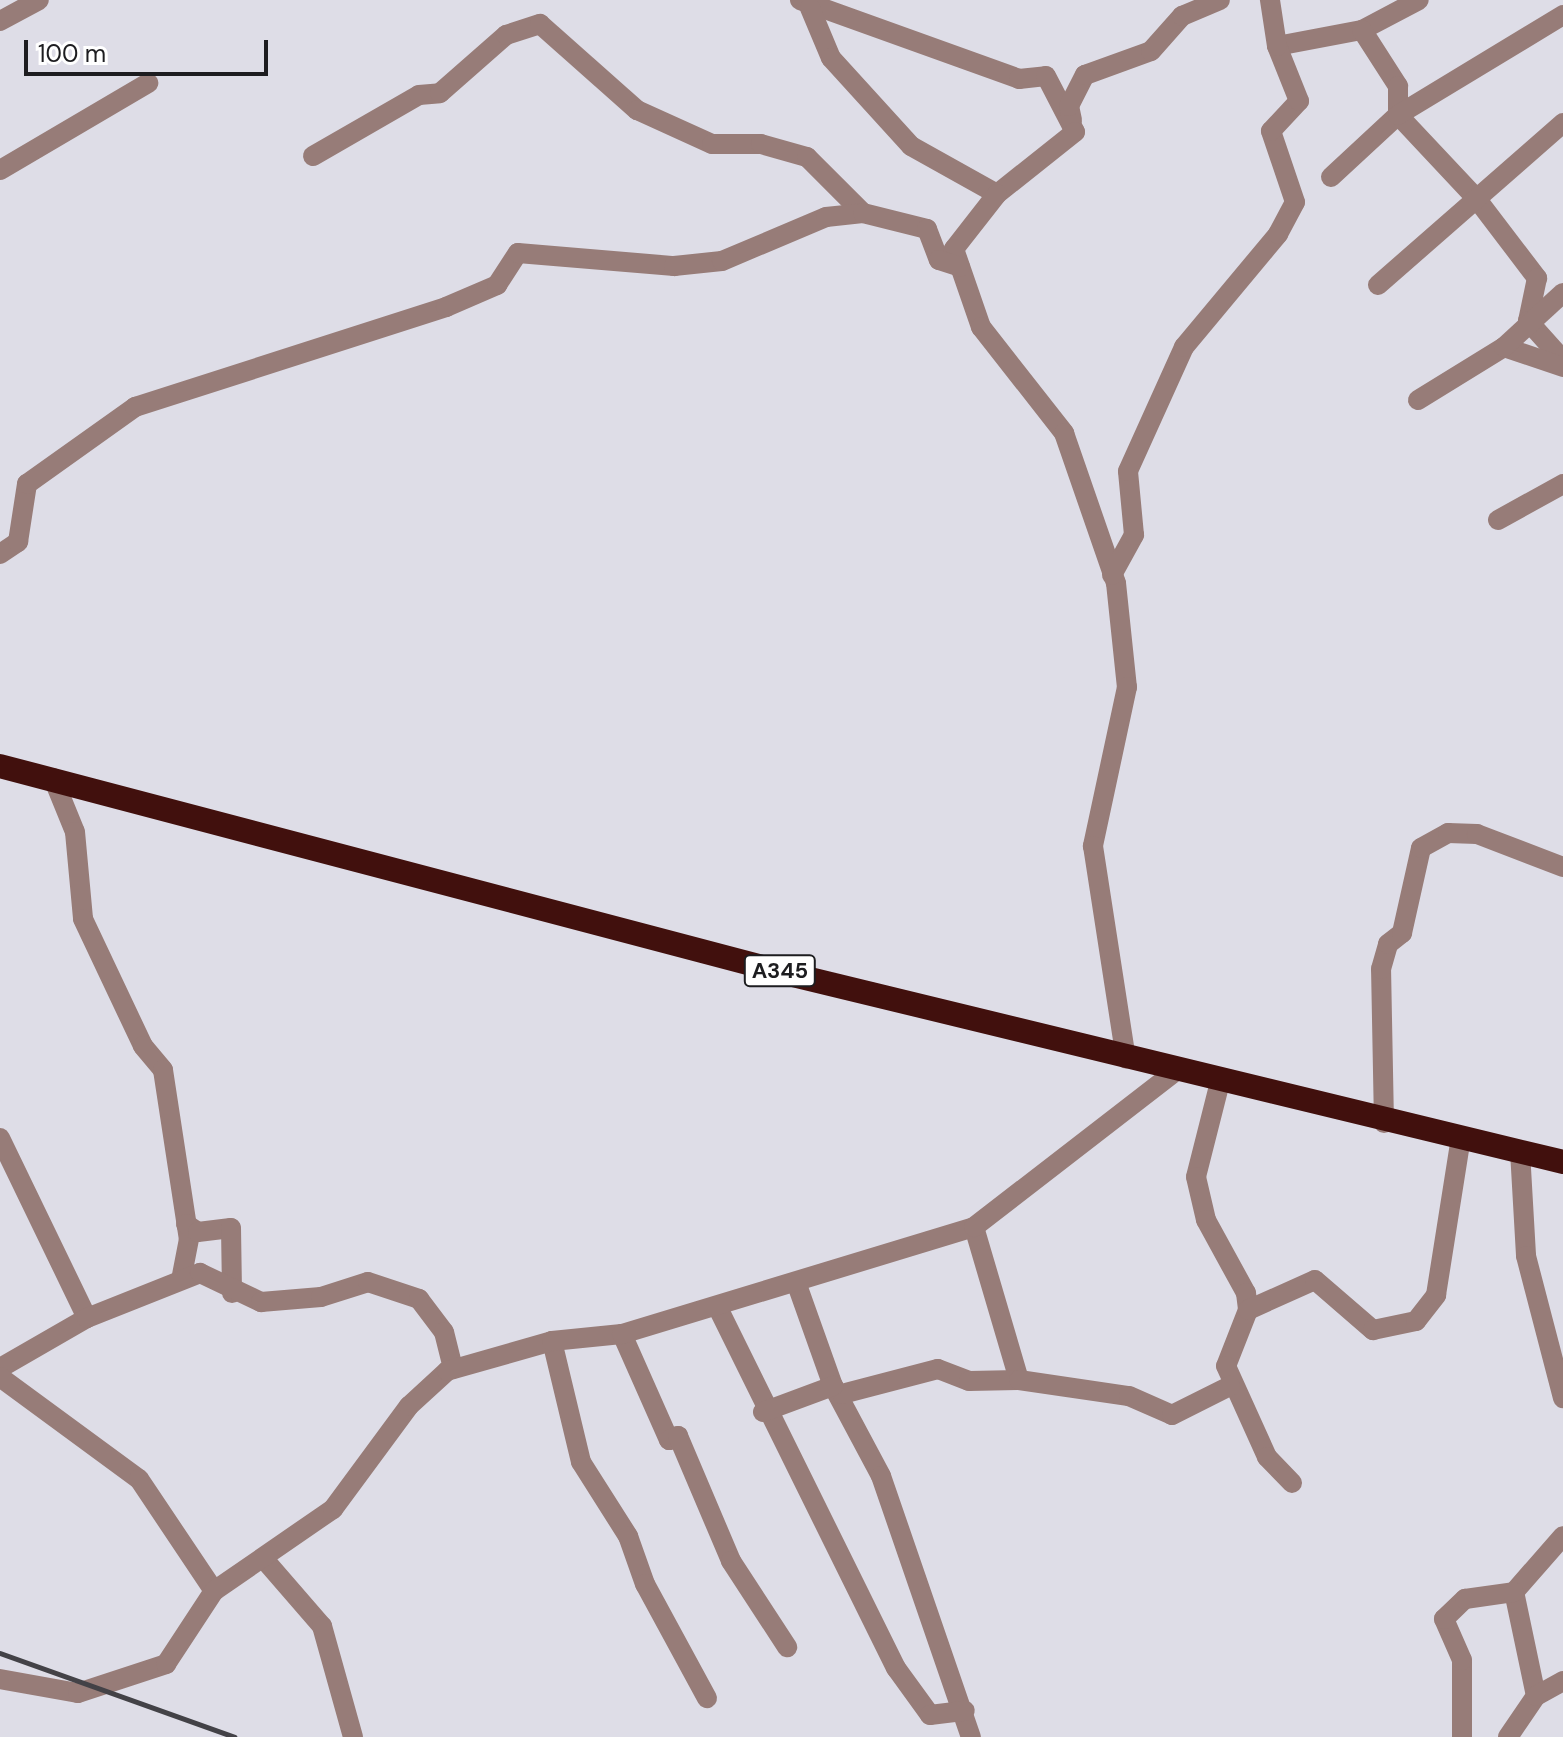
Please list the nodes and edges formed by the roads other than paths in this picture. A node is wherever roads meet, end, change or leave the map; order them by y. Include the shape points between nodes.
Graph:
1 (39, 0) edge
2 (1220, 0) edge
3 (1270, 0) edge
4 (1419, 0) edge
5 (805, 4) edge
6 (1182, 8) edge
7 (1563, 15) edge
8 (0, 21) edge
9 (1362, 30) junction
10 (1277, 46) junction
11 (148, 83) dead end
12 (1398, 115) junction
13 (1563, 123) edge
14 (1075, 132) junction
15 (313, 156) dead end
16 (0, 170) edge
17 (1331, 177) dead end
18 (997, 194) junction
19 (1476, 198) junction
20 (863, 213) junction
21 (960, 267) junction
22 (1378, 285) dead end
23 (1563, 293) edge
24 (1528, 321) junction
25 (1504, 347) junction
26 (1563, 360) edge
27 (1563, 367) edge
28 (1418, 400) dead end
29 (1563, 484) edge
30 (1498, 520) dead end
31 (0, 554) edge
32 (1112, 575) junction
33 (0, 766) edge
34 (53, 778) junction
35 (1563, 867) edge
36 (1126, 1058) junction
37 (1176, 1071) junction
38 (1221, 1078) junction
39 (1384, 1123) junction
40 (0, 1138) edge
41 (1461, 1138) junction
42 (1520, 1151) junction
43 (1563, 1162) edge
44 (186, 1224) junction
45 (974, 1227) junction
46 (182, 1276) junction
47 (796, 1282) junction
48 (232, 1293) junction
49 (717, 1306) junction
50 (1248, 1310) junction
51 (87, 1318) junction
52 (622, 1334) junction
53 (552, 1341) junction
54 (0, 1368) edge
55 (453, 1369) junction
56 (0, 1377) edge
57 (1019, 1380) junction
58 (1230, 1386) junction
59 (838, 1390) junction
60 (1563, 1398) edge
61 (763, 1412) junction
62 (1292, 1483) dead end
63 (1563, 1536) edge
64 (263, 1558) junction
65 (214, 1591) junction
66 (1514, 1592) junction
67 (787, 1647) dead end
68 (0, 1679) edge
69 (1563, 1681) edge
70 (1536, 1696) junction
71 (707, 1698) dead end
72 (965, 1711) junction
73 (353, 1737) edge
74 (971, 1737) edge
75 (1462, 1737) edge
76 (1508, 1737) edge

1 - 8 street
2 - 6 street
3 - 10 street
4 - 9 street
5 - 14 street via 1019,79 1046,76
5 - 18 street via 831,58 911,146
6 - 14 street via 1151,51 1085,75 1069,106
7 - 12 street
9 - 10 street
9 - 12 street via 1398,86
10 - 32 street via 1299,101 1271,131 1295,202 1278,234 1184,347 1128,471 1134,535
11 - 16 street
12 - 17 street
12 - 19 street
13 - 19 street
14 - 18 street
15 - 20 street via 419,95 440,93 506,35 540,24 637,110 712,144 761,144 807,157
18 - 21 street via 954,249
19 - 22 street
19 - 24 street via 1537,278
20 - 21 street via 927,229 939,260
20 - 31 street via 826,217 722,261 674,266 518,253 497,285 446,307 135,407 27,484 18,542
21 - 32 street via 981,327 1064,433
23 - 24 street
24 - 25 street
24 - 26 street
25 - 27 street
25 - 28 street
29 - 30 street
32 - 36 street via 1125,623 1127,687 1093,846
33 - 34 highway, A345
34 - 36 highway, A345
34 - 44 street via 75,832 83,919 143,1046 163,1070
35 - 39 street via 1477,834 1448,833 1421,848 1402,933 1388,944 1381,969
36 - 37 highway, A345
37 - 38 highway, A345
37 - 45 street
38 - 39 highway, A345
38 - 50 street via 1196,1177 1206,1220 1239,1276
39 - 41 highway, A345
40 - 51 street
41 - 42 highway, A345
41 - 50 street via 1436,1295 1416,1321 1373,1330 1315,1280
42 - 43 highway, A345
42 - 60 street via 1526,1256
44 - 46 street
44 - 48 street via 198,1232 231,1228
45 - 47 street
45 - 57 street
46 - 48 street via 200,1273
46 - 51 street
47 - 49 street
47 - 59 street
48 - 55 street via 295,1302 368,1282 419,1299 444,1332
49 - 52 street
49 - 61 street
50 - 58 street via 1226,1366
51 - 54 street
52 - 53 street
52 - 67 street via 669,1440 678,1436 731,1561
53 - 55 street
53 - 71 street via 581,1462 628,1536 645,1584
55 - 64 street via 409,1406 333,1509
56 - 65 street via 139,1479
57 - 58 street via 1129,1396 1172,1415
57 - 59 street via 999,1385 938,1369
58 - 62 street via 1267,1457
59 - 61 street
59 - 72 street via 886,1490
61 - 72 street via 896,1668 930,1715
63 - 66 street
64 - 65 street
64 - 73 street via 322,1626
65 - 68 street via 166,1664 145,1675 78,1693
66 - 70 street
66 - 75 street via 1465,1599 1444,1619 1462,1660
69 - 70 street
70 - 76 street
72 - 74 street

